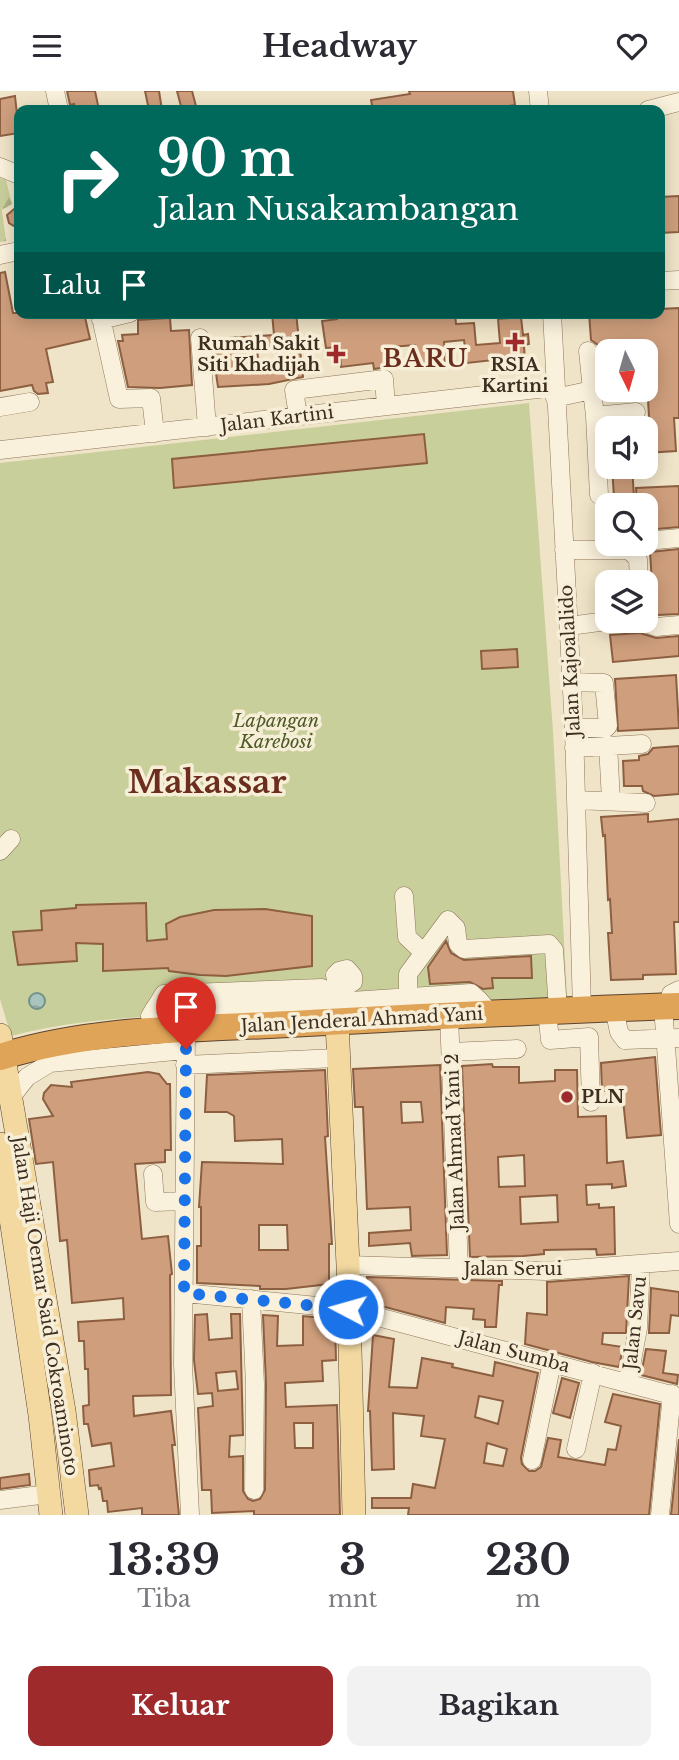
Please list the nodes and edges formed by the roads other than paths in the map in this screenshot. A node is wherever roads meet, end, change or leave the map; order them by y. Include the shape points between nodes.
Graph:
1 (101, 319) edge
2 (552, 319) edge
3 (200, 338) dead end
4 (587, 351) dead end
5 (592, 390) junction
6 (555, 392) junction
7 (30, 402) dead end
8 (386, 406) junction
9 (0, 407) edge
10 (636, 412) dead end
11 (298, 416) junction
12 (595, 416) joint
13 (207, 427) junction
14 (155, 433) junction
15 (0, 450) edge
16 (679, 538) edge
17 (658, 542) edge
18 (595, 548) edge
19 (564, 550) junction
20 (595, 623) edge
21 (679, 625) edge
22 (569, 626) junction
23 (658, 627) edge
24 (572, 683) junction
25 (574, 728) junction
26 (642, 744) dead end
27 (608, 745) junction
28 (574, 748) junction
29 (576, 800) junction
30 (611, 800) junction
31 (646, 803) dead end
32 (404, 896) dead end
33 (421, 950) junction
34 (412, 998) junction
35 (377, 1000) junction
36 (339, 1001) junction
37 (672, 1002) edge
38 (614, 1008) junction
39 (563, 1010) junction
40 (490, 1013) junction
41 (449, 1016) junction
42 (149, 1020) junction
43 (672, 1038) edge
44 (186, 1048) junction
45 (2, 1049) edge
46 (517, 1049) dead end
47 (451, 1052) junction
48 (337, 1058) junction
49 (12, 1096) junction
50 (591, 1102) dead end
51 (0, 1144) edge
52 (152, 1174) dead end
53 (184, 1201) junction
54 (6, 1222) edge
55 (679, 1224) edge
56 (679, 1261) edge
57 (641, 1264) junction
58 (348, 1265) junction
59 (459, 1269) junction
60 (184, 1293) junction
61 (251, 1299) junction
62 (348, 1309) junction
63 (37, 1320) junction
64 (552, 1362) junction
65 (593, 1373) junction
66 (628, 1382) junction
67 (675, 1396) edge
68 (576, 1449) dead end
69 (532, 1460) dead end
70 (254, 1490) dead end
71 (0, 1500) edge
72 (49, 1504) edge
73 (77, 1515) edge
74 (190, 1515) edge
75 (354, 1515) edge
76 (660, 1515) edge

1 - 14 street via 119,399 152,398
2 - 6 street, Jalan Kajoalalido
3 - 13 street
4 - 5 street
5 - 6 street, Jalan Kartini
5 - 12 street
6 - 8 street, Jalan Kartini
6 - 19 street, Jalan Kajoalalido
7 - 9 street
8 - 11 street, Jalan Kartini
8 - 11 street via 384,379 294,390
10 - 12 street
11 - 13 street, Jalan Kartini
13 - 14 street, Jalan Kartini
14 - 15 street, Jalan Kartini
16 - 17 street
18 - 19 street
19 - 22 street, Jalan Kajoalalido
20 - 22 street
21 - 23 street
22 - 24 street, Jalan Kajoalalido
24 - 25 street, Jalan Kajoalalido
24 - 25 street via 604,683 608,726
25 - 28 street, Jalan Kajoalalido
26 - 27 street
27 - 28 street
27 - 30 street
28 - 29 street, Jalan Kajoalalido
29 - 30 street
29 - 39 street, Jalan Kajoalalido
30 - 31 street
32 - 33 street via 407,937
33 - 34 street via 408,975
33 - 35 street via 388,993
33 - 39 street via 448,920 464,949 550,944
34 - 35 street
34 - 40 street via 471,993
35 - 36 street
36 - 41 highway, Jalan Jenderal Ahmad Yani
36 - 42 street
36 - 44 highway, Jalan Jenderal Ahmad Yani
36 - 48 main road
37 - 38 highway, Jalan Jenderal Ahmad Yani
37 - 43 street
38 - 39 highway, Jalan Jenderal Ahmad Yani
38 - 43 street via 625,1040
39 - 40 highway, Jalan Jenderal Ahmad Yani
39 - 50 street via 550,1040 589,1037
40 - 41 highway, Jalan Jenderal Ahmad Yani
41 - 47 street, Jalan Ahmad Yani 2
42 - 44 highway, Jalan Jenderal Ahmad Yani
42 - 45 highway, Jalan Jenderal Ahmad Yani
43 - 55 street
44 - 48 street
44 - 49 street via 50,1063 35,1070
44 - 53 street
45 - 49 main road, Jalan Haji Oemar Said Cokroaminoto
46 - 47 street
47 - 59 street, Jalan Ahmad Yani 2
48 - 58 main road
49 - 63 main road, Jalan Haji Oemar Said Cokroaminoto
51 - 54 main road, Jalan Haji Oemar Said Cokroaminoto
52 - 53 street via 155,1202
53 - 60 street
54 - 63 main road, Jalan Haji Oemar Said Cokroaminoto
56 - 57 street, Jalan Serui
57 - 59 street, Jalan Serui via 546,1271
57 - 66 street, Jalan Savu via 638,1328
58 - 59 street, Jalan Serui
58 - 62 main road
60 - 61 street, Jalan Sumba
60 - 74 street
61 - 62 street, Jalan Sumba
61 - 70 street
62 - 64 street, Jalan Sumba
62 - 75 main road
63 - 72 main road, Jalan Haji Oemar Said Cokroaminoto
63 - 73 main road, Jalan Haji Oemar Said Cokroaminoto via 64,1411
64 - 65 street, Jalan Sumba
64 - 69 street
65 - 66 street, Jalan Sumba
65 - 68 street
66 - 67 street, Jalan Sumba
67 - 76 street
71 - 72 street

